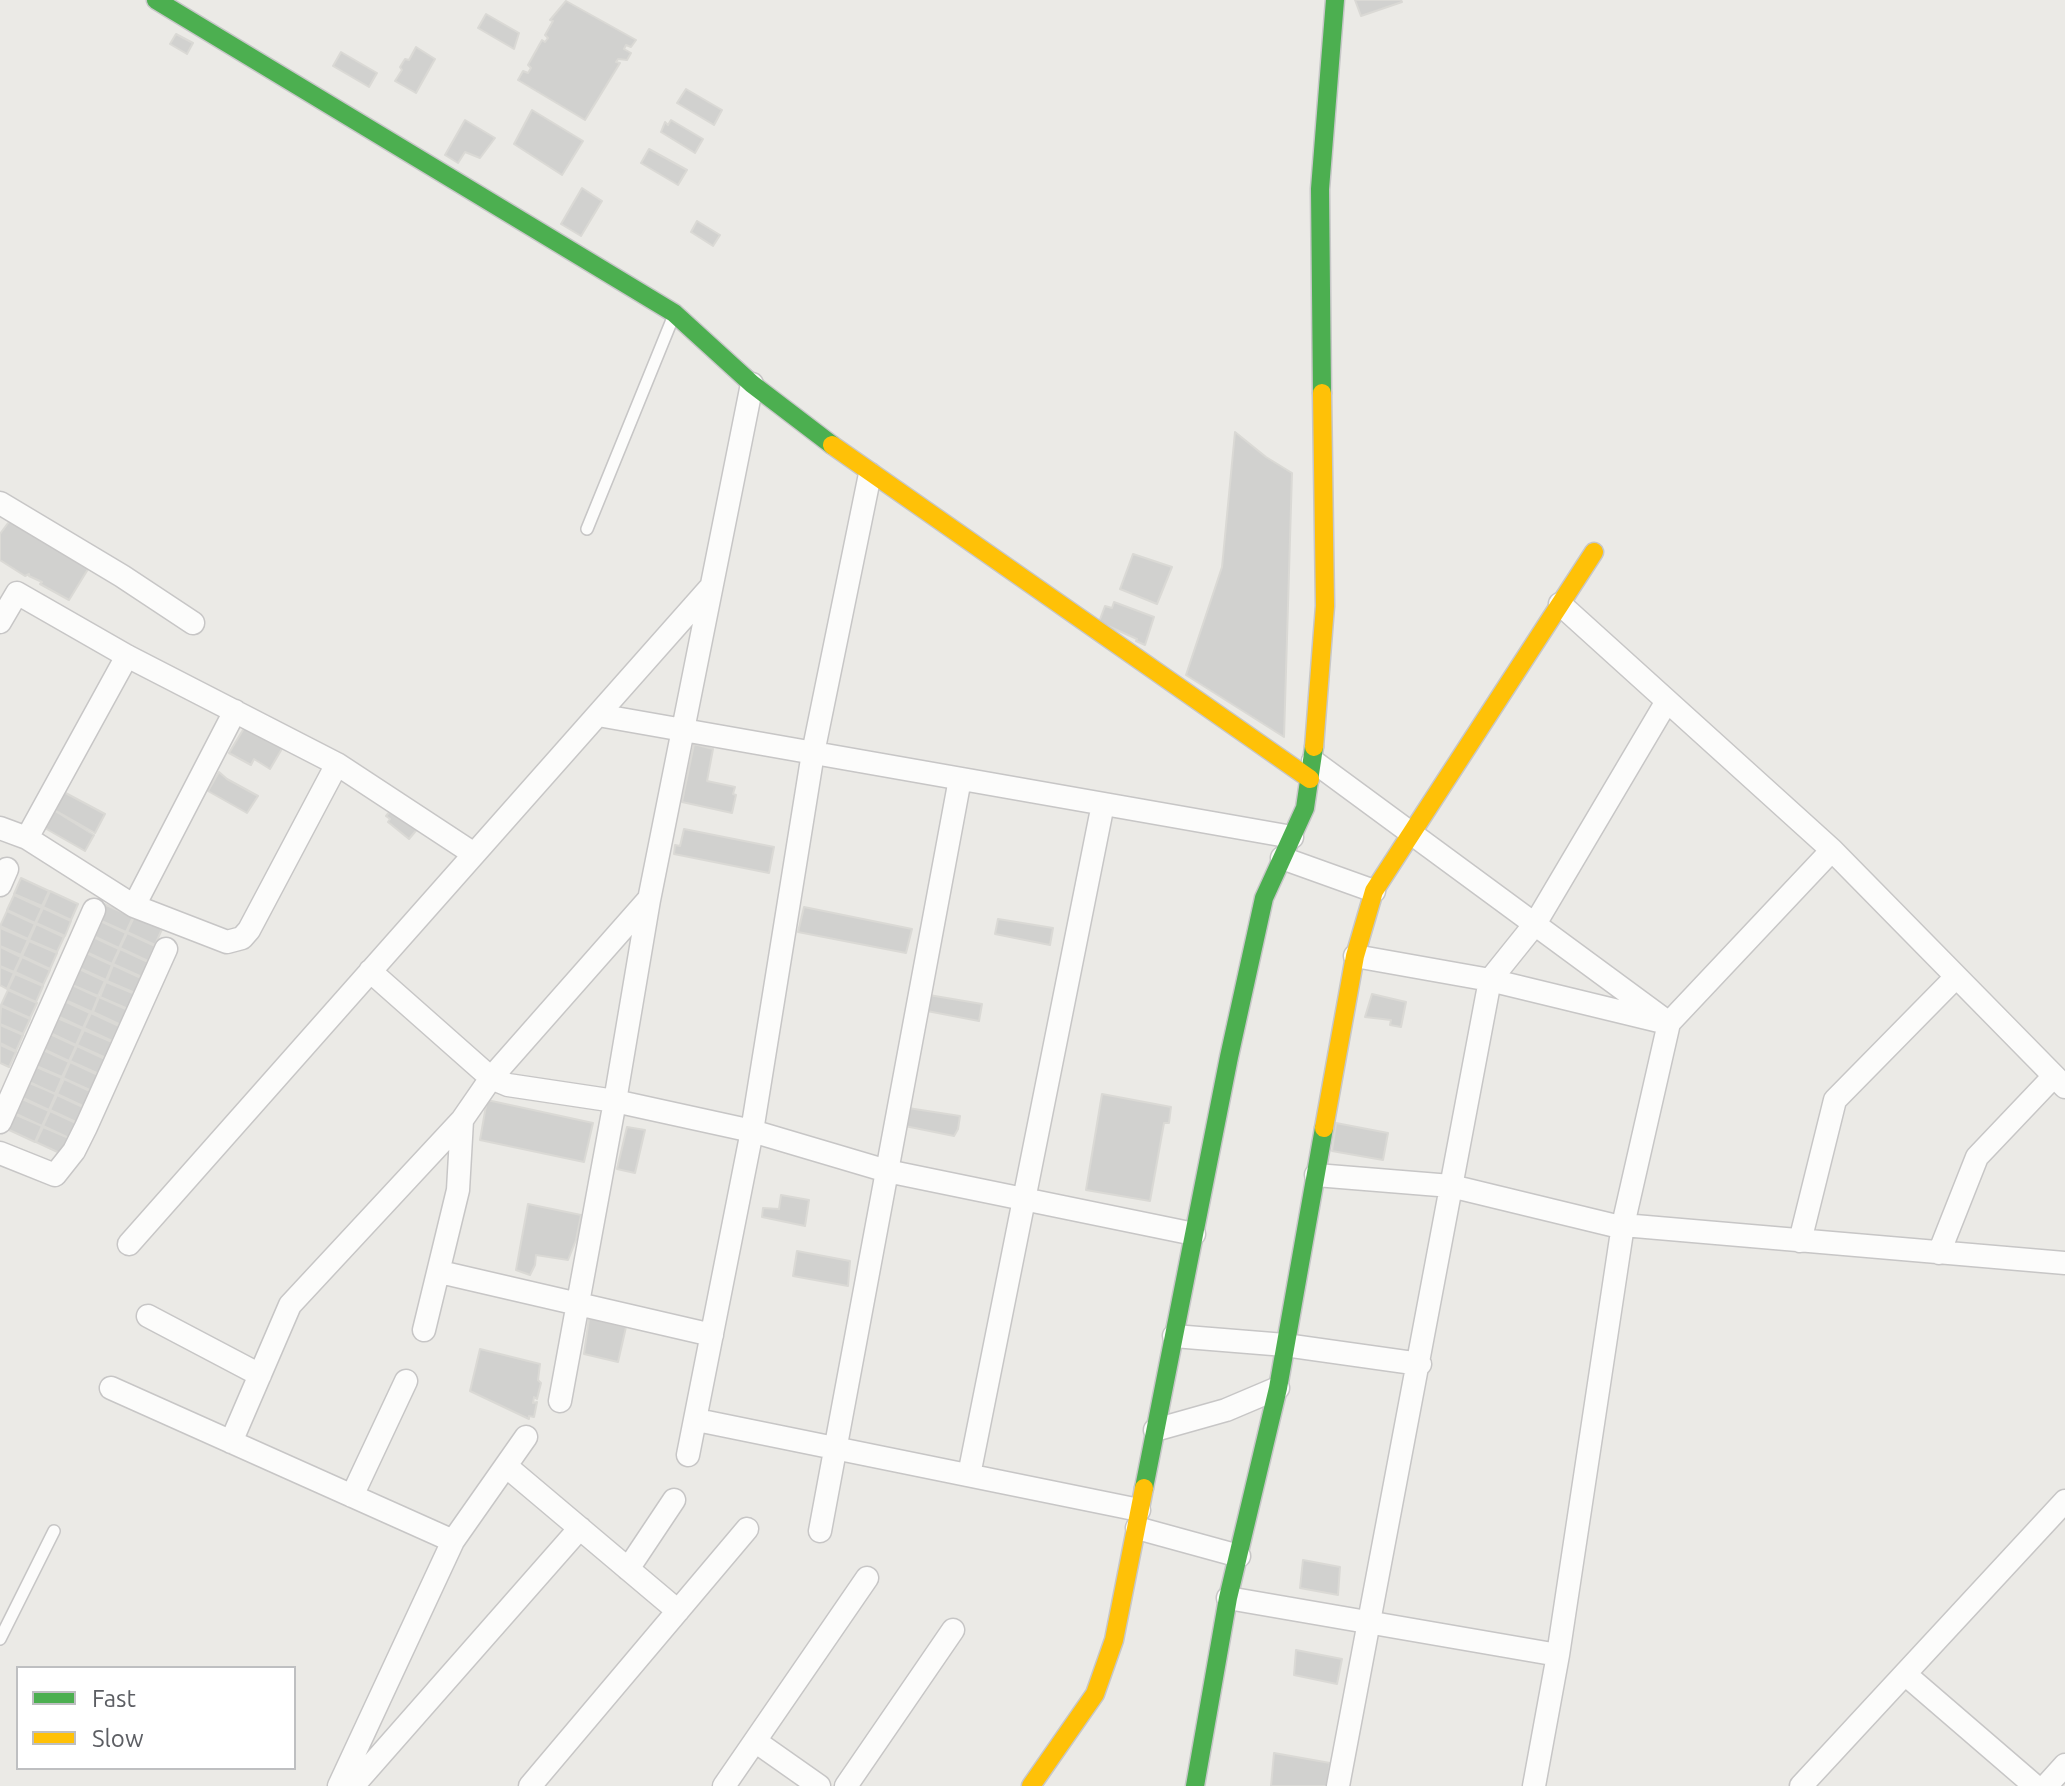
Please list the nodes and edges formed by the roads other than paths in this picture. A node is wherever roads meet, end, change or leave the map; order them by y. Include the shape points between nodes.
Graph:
1 (156, 0) edge
2 (1335, 0) edge
3 (674, 313) junction
4 (752, 384) junction
5 (870, 474) junction
6 (0, 503) edge
7 (587, 529) dead end
8 (1594, 552) dead end
9 (710, 588) junction
10 (1560, 604) junction
11 (0, 622) edge
12 (193, 623) dead end
13 (127, 656) junction
14 (1667, 701) junction
15 (235, 711) junction
16 (598, 715) junction
17 (682, 730) junction
18 (813, 753) junction
19 (337, 764) junction
20 (1311, 770) junction
21 (960, 779) junction
22 (1103, 804) junction
23 (0, 828) edge
24 (1411, 833) junction
25 (1292, 837) junction
26 (27, 838) junction
27 (1832, 850) junction
28 (474, 854) junction
29 (1282, 858) junction
30 (1374, 891) junction
31 (649, 900) junction
32 (134, 906) junction
33 (94, 910) dead end
34 (1535, 924) junction
35 (166, 949) dead end
36 (1355, 956) junction
37 (370, 971) junction
38 (1956, 977) junction
39 (1490, 980) junction
40 (1669, 1023) junction
41 (491, 1078) junction
42 (2060, 1082) edge
43 (615, 1101) junction
44 (462, 1120) junction
45 (0, 1122) edge
46 (752, 1131) junction
47 (0, 1153) edge
48 (887, 1171) junction
49 (1316, 1175) junction
50 (1451, 1186) junction
51 (1024, 1199) junction
52 (1623, 1225) junction
53 (1194, 1234) junction
54 (1800, 1241) junction
55 (129, 1244) dead end
56 (1939, 1253) junction
57 (2065, 1263) edge
58 (440, 1272) junction
59 (576, 1302) junction
60 (148, 1316) dead end
61 (424, 1330) dead end
62 (712, 1335) junction
63 (1174, 1336) junction
64 (1285, 1345) junction
65 (1420, 1364) junction
66 (260, 1375) junction
67 (406, 1381) dead end
68 (111, 1388) dead end
69 (1278, 1388) junction
70 (560, 1401) dead end
71 (697, 1420) junction
72 (1155, 1430) junction
73 (526, 1437) dead end
74 (231, 1442) junction
75 (836, 1448) junction
76 (688, 1455) dead end
77 (506, 1466) junction
78 (969, 1475) junction
79 (352, 1496) junction
80 (674, 1500) dead end
81 (2065, 1501) edge
82 (1138, 1519) junction
83 (580, 1528) junction
84 (747, 1529) dead end
85 (54, 1531) dead end
86 (820, 1531) dead end
87 (453, 1541) junction
88 (1239, 1556) junction
89 (628, 1569) junction
90 (867, 1578) dead end
91 (1228, 1598) junction
92 (678, 1611) junction
93 (1369, 1622) junction
94 (953, 1630) dead end
95 (0, 1639) edge
96 (1558, 1655) junction
97 (1905, 1674) junction
98 (755, 1741) junction
99 (2065, 1765) edge
100 (339, 1786) edge
101 (353, 1786) edge
102 (530, 1786) edge
103 (724, 1786) edge
104 (819, 1786) edge
105 (846, 1786) edge
106 (1031, 1786) edge
107 (1195, 1786) edge
108 (1338, 1786) edge
109 (1534, 1786) edge
110 (1801, 1786) edge
111 (2035, 1786) edge
112 (2046, 1786) edge

1 - 3 street
2 - 20 street via 1320,189 1325,606
3 - 4 street
3 - 7 lane
4 - 5 street
4 - 9 street
5 - 18 street
5 - 20 street
6 - 12 street
8 - 10 street
9 - 16 street
9 - 17 street
10 - 14 street
10 - 24 street
11 - 13 street via 17,593
13 - 15 street
13 - 26 street
14 - 27 street
14 - 34 street
15 - 19 street
15 - 32 street
16 - 17 street
16 - 28 street
17 - 18 street
17 - 31 street
18 - 21 street
18 - 46 street
19 - 28 street
19 - 32 street via 242,938 227,942
20 - 24 street
20 - 25 street via 1305,808
21 - 22 street
21 - 48 street
22 - 25 street
22 - 51 street
23 - 26 street
24 - 30 street
24 - 34 street
25 - 29 street
26 - 32 street
27 - 38 street
27 - 40 street
28 - 37 street
29 - 30 street
29 - 53 street via 1264,898
30 - 36 street
31 - 41 street
31 - 43 street
33 - 45 street
34 - 39 street
34 - 40 street
35 - 47 street via 65,1163 55,1175
36 - 39 street
36 - 49 street
37 - 41 street
37 - 55 street
38 - 42 street
38 - 54 street via 1835,1100
39 - 40 street
39 - 50 street
40 - 52 street
41 - 43 street
41 - 44 street
42 - 56 street via 1977,1157
43 - 46 street
43 - 59 street
44 - 58 street via 458,1190
44 - 66 street via 290,1305
46 - 48 street
46 - 62 street
48 - 51 street
48 - 75 street
49 - 50 street
49 - 64 street
50 - 52 street
50 - 65 street
51 - 53 street
51 - 78 street
52 - 54 street
52 - 96 street
53 - 63 street
54 - 56 street
56 - 57 street
58 - 59 street
58 - 61 street
59 - 62 street
59 - 70 street
60 - 66 street
62 - 71 street
63 - 64 street
63 - 72 street
64 - 65 street
64 - 69 street
65 - 93 street
66 - 74 street
67 - 79 street
68 - 74 street
69 - 72 street via 1226,1410
69 - 88 street
71 - 75 street
71 - 76 street
72 - 82 street
73 - 77 street
74 - 79 street
75 - 78 street
75 - 86 street
77 - 83 street
77 - 87 street
78 - 82 street
79 - 87 street
80 - 89 street
81 - 97 street
82 - 88 street
82 - 106 street via 1114,1640 1095,1694
83 - 89 street
83 - 101 street
84 - 92 street
85 - 95 lane
87 - 100 street
88 - 91 street
89 - 92 street
90 - 98 street
91 - 93 street
91 - 107 street
92 - 102 street
93 - 96 street
93 - 108 street
94 - 105 street
96 - 109 street
97 - 110 street
97 - 111 street
98 - 103 street
98 - 104 street
99 - 112 street

